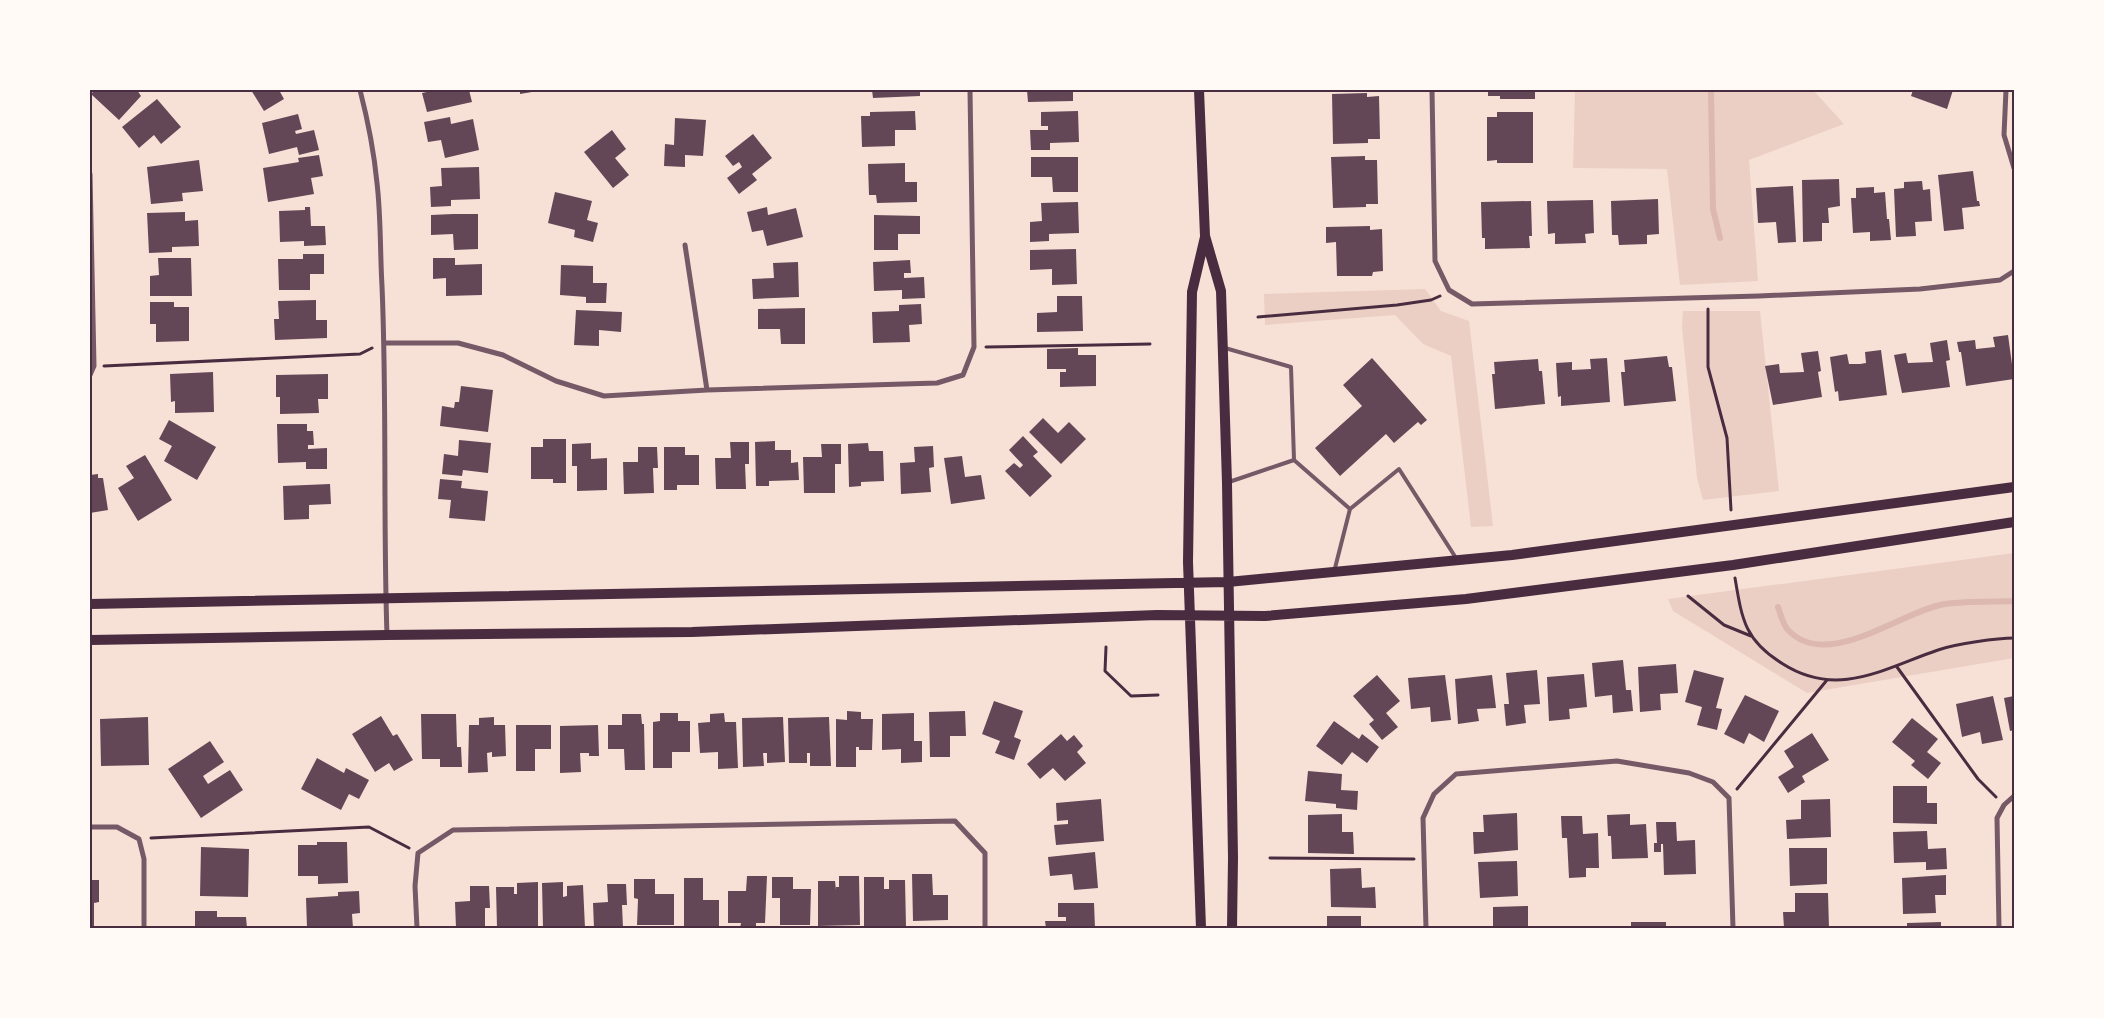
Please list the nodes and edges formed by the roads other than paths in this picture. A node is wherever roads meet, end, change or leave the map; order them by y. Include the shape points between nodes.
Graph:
1 (360, 90) edge
2 (970, 90) edge
3 (1199, 90) edge
4 (1432, 90) edge
5 (2006, 90) edge
6 (2014, 168) edge
7 (90, 174) edge
8 (1205, 236) junction
9 (685, 245) dead end
10 (2014, 271) edge
11 (384, 343) junction
12 (1222, 348) junction
13 (90, 375) edge
14 (707, 390) junction
15 (1294, 460) junction
16 (1227, 482) junction
17 (2014, 487) edge
18 (1350, 509) junction
19 (2014, 522) edge
20 (1457, 560) junction
21 (1334, 572) junction
22 (1228, 582) junction
23 (1188, 583) junction
24 (386, 599) junction
25 (90, 604) edge
26 (1189, 615) junction
27 (1229, 616) junction
28 (387, 635) junction
29 (90, 640) edge
30 (2014, 796) edge
31 (90, 827) edge
32 (144, 928) edge
33 (417, 928) edge
34 (985, 928) edge
35 (1201, 928) edge
36 (1232, 928) edge
37 (1426, 928) edge
38 (1733, 928) edge
39 (1999, 928) edge

1 - 11 street via 377,184
2 - 14 street via 974,347 963,374 937,383
3 - 8 main road
4 - 10 street via 1436,262 1449,290 1472,304 1920,289 2000,280
5 - 6 street via 2004,135
7 - 13 street via 94,366
8 - 12 main road via 1221,291
8 - 23 main road via 1192,292
9 - 14 street
11 - 14 street via 458,343 502,355 556,381 604,396
11 - 24 street
12 - 15 lane via 1291,366
12 - 16 main road
15 - 16 lane
15 - 18 lane
16 - 22 main road
17 - 20 main road via 1721,528
18 - 20 lane via 1400,469
18 - 21 lane
19 - 27 main road via 1733,565 1466,600
20 - 21 main road
21 - 22 main road
22 - 23 main road
22 - 27 main road
23 - 24 main road
23 - 26 main road
24 - 25 main road
24 - 28 street
26 - 27 main road
26 - 28 main road via 692,632
26 - 35 main road
27 - 36 main road
28 - 29 main road
30 - 39 street via 1997,818
31 - 32 street via 117,827 139,839 144,859
33 - 34 street via 418,853 453,830 955,821 985,853
37 - 38 street via 1423,818 1434,794 1456,774 1617,761 1689,773 1713,782 1729,798

